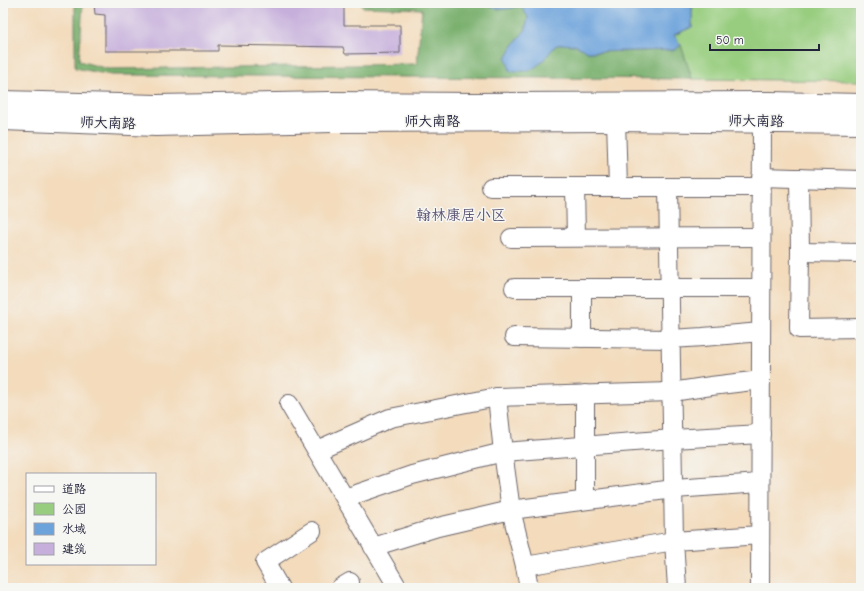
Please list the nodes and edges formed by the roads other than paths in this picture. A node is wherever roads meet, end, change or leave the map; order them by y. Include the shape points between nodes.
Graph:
1 (3, 102) edge
2 (861, 105) edge
3 (3, 119) edge
4 (616, 120) junction
5 (762, 121) junction
6 (861, 123) edge
7 (799, 178) junction
8 (861, 180) edge
9 (761, 182) junction
10 (491, 187) dead end
11 (575, 187) junction
12 (618, 187) junction
13 (668, 187) junction
14 (576, 237) junction
15 (669, 237) junction
16 (761, 237) junction
17 (511, 238) dead end
18 (800, 252) junction
19 (861, 253) edge
20 (514, 288) dead end
21 (582, 288) junction
22 (670, 288) junction
23 (761, 288) junction
24 (861, 328) edge
25 (761, 332) junction
26 (514, 337) dead end
27 (582, 338) junction
28 (671, 339) junction
29 (761, 380) junction
30 (672, 392) junction
31 (585, 394) junction
32 (498, 397) junction
33 (289, 404) dead end
34 (761, 434) junction
35 (673, 439) junction
36 (585, 446) junction
37 (317, 450) junction
38 (503, 452) junction
39 (760, 483) junction
40 (674, 489) junction
41 (345, 498) junction
42 (585, 500) junction
43 (511, 510) junction
44 (312, 531) dead end
45 (760, 535) junction
46 (674, 541) junction
47 (373, 547) junction
48 (525, 566) junction
49 (280, 588) edge
50 (398, 588) edge
51 (528, 588) edge
52 (677, 588) edge
53 (760, 588) edge

1 - 2 main road, 师大南路 via 157,106 329,103
3 - 4 main road, 师大南路 via 156,125 332,121
4 - 5 main road, 师大南路
4 - 12 street
5 - 6 main road, 师大南路
5 - 9 street
7 - 8 street
7 - 9 street
7 - 18 street
9 - 13 street
9 - 16 street
10 - 11 street
11 - 12 street
11 - 14 street
12 - 13 street
13 - 15 street
14 - 15 street
14 - 17 street
15 - 16 street
15 - 22 street
16 - 23 street
18 - 19 street
18 - 24 street via 799,329
20 - 21 street
21 - 22 street
21 - 27 street
22 - 23 street
22 - 28 street
23 - 25 street
25 - 28 street
25 - 29 street
26 - 27 street
27 - 28 street
28 - 30 street
29 - 30 street
29 - 34 street
30 - 31 street
30 - 35 street
31 - 32 street
31 - 36 street
32 - 37 street via 390,418
32 - 38 street
33 - 37 street
34 - 35 street
34 - 39 street
35 - 36 street
35 - 40 street
36 - 38 street
36 - 42 street
37 - 41 street
38 - 41 street via 412,475
38 - 43 street
39 - 40 street
39 - 45 street
40 - 42 street
40 - 46 street
41 - 47 street
42 - 43 street
43 - 47 street via 438,527
43 - 48 street
44 - 49 street via 265,562
45 - 46 street
45 - 53 street
46 - 48 street
46 - 52 street
47 - 50 street
48 - 51 street

